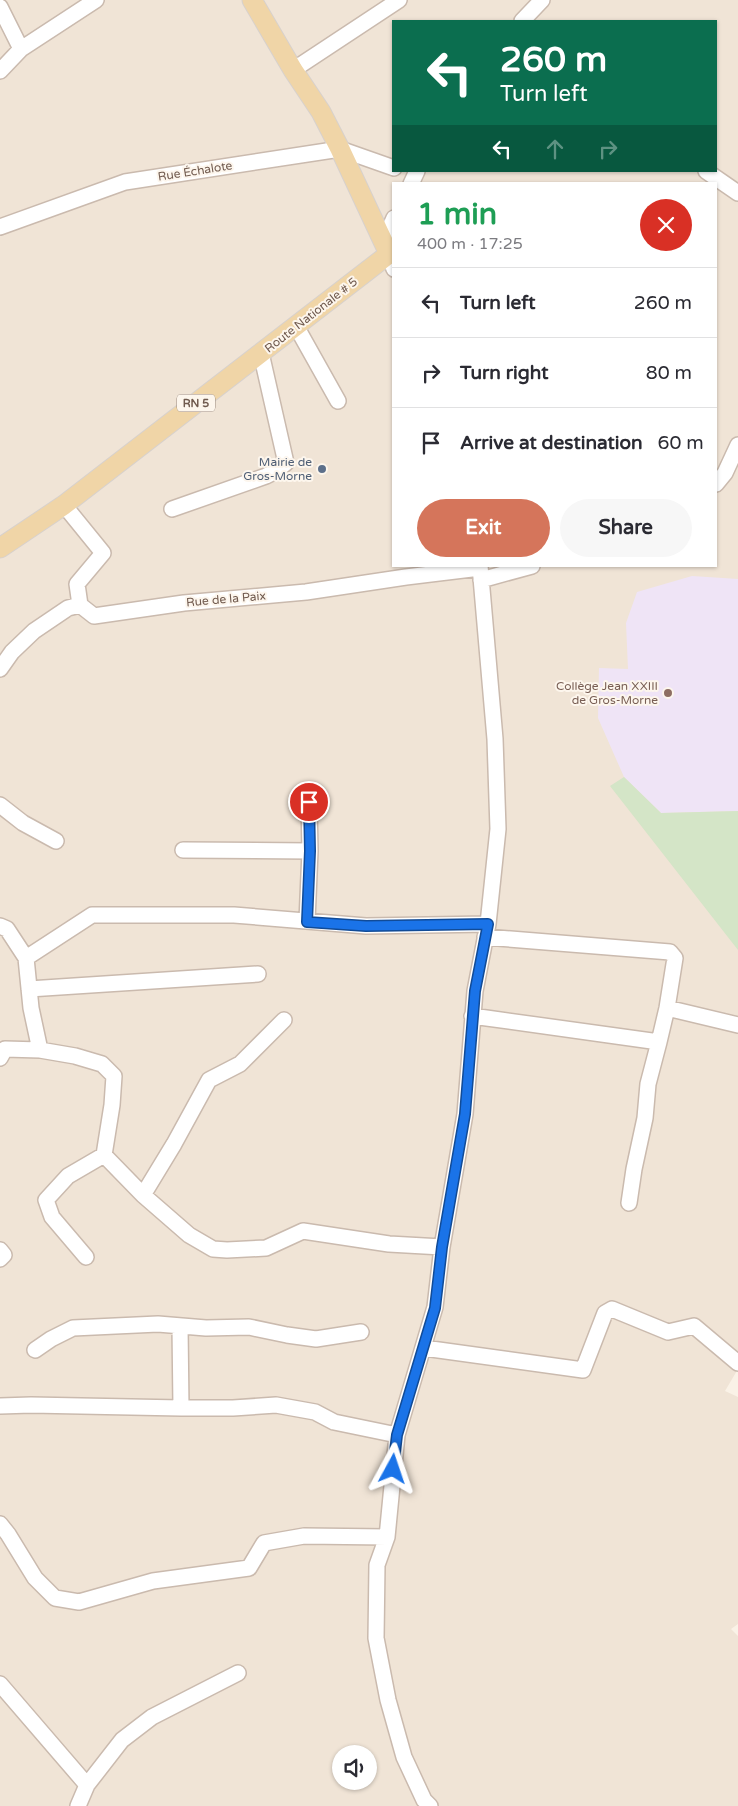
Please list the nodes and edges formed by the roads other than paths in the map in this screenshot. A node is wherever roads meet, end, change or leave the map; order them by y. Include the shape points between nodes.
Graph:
1 (96, 0) edge
2 (252, 0) edge
3 (399, 0) edge
4 (542, 0) edge
5 (0, 7) edge
6 (523, 20) edge
7 (21, 49) junction
8 (293, 70) junction
9 (0, 71) edge
10 (340, 149) junction
11 (392, 167) edge
12 (707, 172) edge
13 (738, 193) edge
14 (392, 222) edge
15 (0, 227) edge
16 (384, 240) junction
17 (392, 263) edge
18 (296, 326) junction
19 (261, 353) junction
20 (338, 402) dead end
21 (738, 445) edge
22 (726, 479) edge
23 (64, 505) junction
24 (172, 509) dead end
25 (0, 548) edge
26 (522, 567) edge
27 (480, 571) edge
28 (80, 605) junction
29 (0, 669) edge
30 (309, 802) dead end
31 (0, 805) edge
32 (56, 841) dead end
33 (183, 850) dead end
34 (310, 851) junction
35 (307, 922) junction
36 (0, 926) edge
37 (486, 930) junction
38 (26, 958) junction
39 (258, 974) dead end
40 (29, 989) junction
41 (667, 1008) junction
42 (472, 1016) junction
43 (284, 1020) dead end
44 (738, 1025) edge
45 (659, 1042) junction
46 (40, 1050) junction
47 (0, 1058) edge
48 (104, 1155) junction
49 (143, 1195) junction
50 (629, 1203) dead end
51 (442, 1247) junction
52 (0, 1250) edge
53 (86, 1257) dead end
54 (0, 1259) edge
55 (180, 1326) junction
56 (361, 1332) dead end
57 (424, 1348) junction
58 (35, 1350) dead end
59 (738, 1363) edge
60 (0, 1406) edge
61 (181, 1408) junction
62 (397, 1435) junction
63 (0, 1524) edge
64 (387, 1538) junction
65 (238, 1673) dead end
66 (0, 1684) edge
67 (87, 1784) junction
68 (78, 1806) edge
69 (430, 1806) edge

1 - 7 street
2 - 8 main road
3 - 8 street
4 - 6 street
5 - 7 street
7 - 9 street
8 - 10 main road via 321,112
10 - 11 street, Rue Échalote
10 - 15 street, Rue Échalote via 125,182
10 - 16 main road
12 - 13 street
14 - 16 street
16 - 17 street
16 - 18 main road, Route Nationale # 5 / RN 5 via 389,254
18 - 19 main road, Route Nationale # 5 / RN 5
18 - 20 street
19 - 23 main road, Route Nationale # 5 / RN 5
19 - 24 street via 286,463 266,476
21 - 22 street
23 - 25 main road, Route Nationale # 5 / RN 5
23 - 28 street via 103,553 77,584
26 - 27 street, Rue de la Paix
27 - 28 street, Rue de la Paix via 406,576 306,592 184,603 94,616
27 - 37 street via 498,798 498,830
28 - 29 street via 68,608 34,631
30 - 34 street
31 - 32 street
33 - 34 street
34 - 35 street
35 - 37 street
35 - 38 street via 234,915 92,915
36 - 38 street via 8,929
37 - 41 street via 670,952 675,958
37 - 42 street
38 - 40 street
39 - 40 street
40 - 46 street
41 - 44 street
41 - 45 street
42 - 45 street
42 - 51 street via 465,1114
43 - 49 street via 240,1064 209,1080
45 - 50 street via 648,1084
46 - 47 street via 5,1050
46 - 48 street via 102,1064 114,1076
48 - 49 street
48 - 53 street via 68,1176 46,1200 52,1217
49 - 51 street via 189,1235 213,1249 266,1248 303,1231 389,1244
51 - 57 street via 435,1308
52 - 54 street via 4,1255
55 - 56 street via 249,1327 316,1339
55 - 58 street via 73,1328
55 - 61 street
57 - 59 street via 583,1370 605,1313 612,1308 668,1332 694,1326
57 - 62 street
60 - 61 street
61 - 62 street via 276,1405 315,1412 334,1422
62 - 64 street
63 - 64 street via 35,1578 55,1598 78,1602 153,1581 249,1568 264,1542 304,1536
64 - 69 street via 377,1565 376,1638 388,1700 404,1757
65 - 67 street via 152,1717 122,1740
66 - 67 street
67 - 68 street

